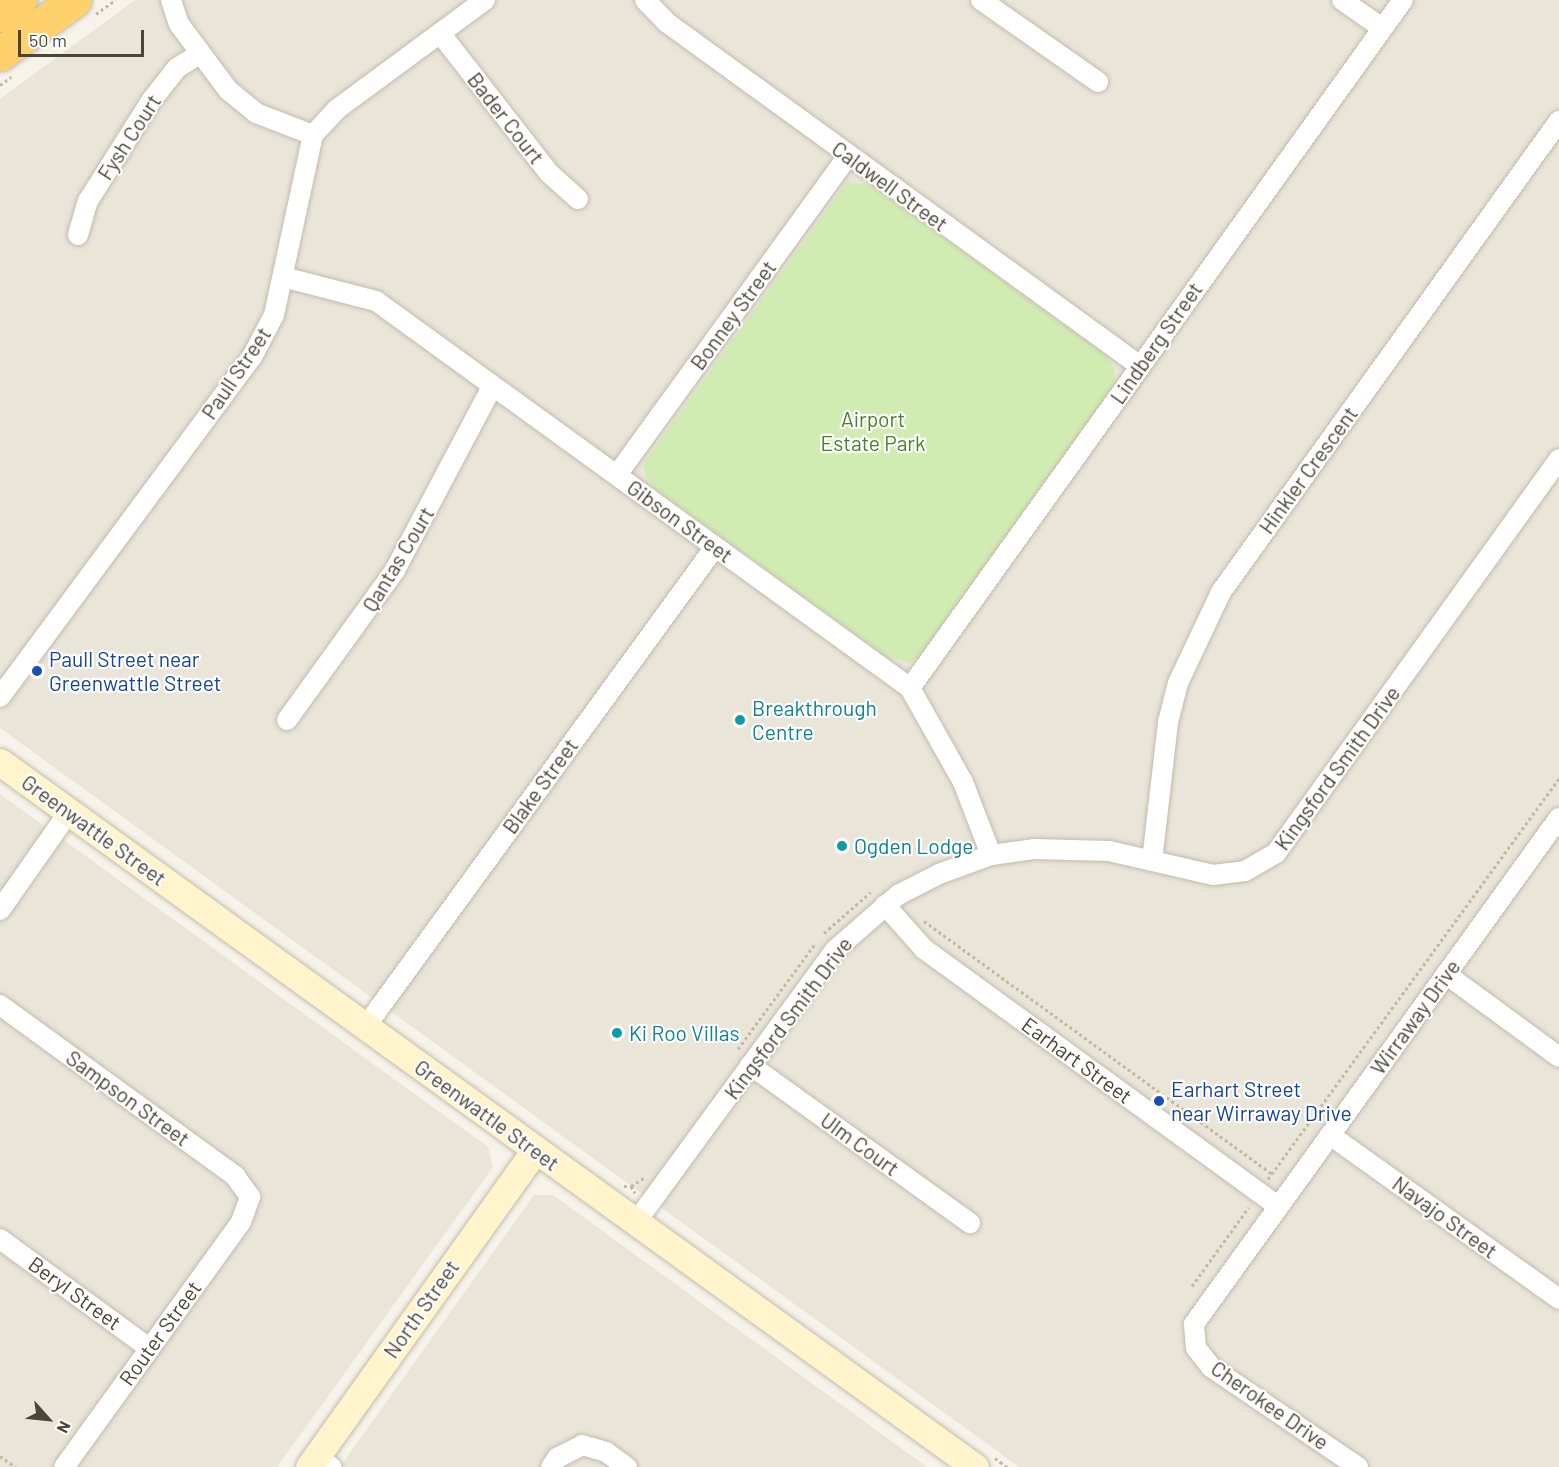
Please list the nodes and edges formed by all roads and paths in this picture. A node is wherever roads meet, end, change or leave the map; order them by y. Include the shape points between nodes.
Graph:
1 (20, 0) edge
2 (75, 0) edge
3 (171, 0) edge
4 (485, 0) edge
5 (645, 0) edge
6 (981, 0) edge
7 (1342, 0) edge
8 (1403, 0) edge
9 (0, 15) edge
10 (1382, 28) junction
11 (440, 33) junction
12 (0, 54) edge
13 (199, 54) junction
14 (1098, 82) dead end
15 (1559, 121) edge
16 (313, 135) junction
17 (848, 156) junction
18 (578, 199) dead end
19 (78, 235) dead end
20 (284, 277) junction
21 (1140, 366) junction
22 (492, 387) junction
23 (1559, 459) edge
24 (617, 475) junction
25 (715, 546) junction
26 (910, 688) junction
27 (0, 697) edge
28 (286, 720) dead end
29 (0, 762) edge
30 (1559, 778) edge
31 (69, 812) junction
32 (1558, 820) edge
33 (991, 855) junction
34 (1152, 861) junction
35 (885, 905) junction
36 (0, 910) edge
37 (919, 919) dead end
38 (1446, 974) junction
39 (0, 1005) edge
40 (366, 1026) junction
41 (1559, 1057) edge
42 (750, 1065) junction
43 (1330, 1135) junction
44 (534, 1150) junction
45 (1272, 1174) junction
46 (1259, 1192) junction
47 (250, 1197) joint
48 (1278, 1206) junction
49 (636, 1222) junction
50 (970, 1222) dead end
51 (0, 1239) edge
52 (1192, 1286) dead end
53 (1559, 1299) edge
54 (1206, 1303) joint
55 (150, 1348) junction
56 (0, 1456) edge
57 (319, 1464) edge
58 (16, 1467) edge
59 (64, 1467) edge
60 (551, 1467) edge
61 (627, 1467) edge
62 (975, 1467) edge
63 (1358, 1467) edge

1 - 9 highway
2 - 12 highway
3 - 13 street via 179,24
4 - 11 street
5 - 17 street, Caldwell Street via 666,22
6 - 14 street
7 - 10 street
8 - 10 street, Lindberg Street
10 - 21 street, Lindberg Street
11 - 16 street via 337,109
11 - 18 street, Bader Court via 549,173
13 - 16 street via 228,90 256,113
13 - 19 street, Fysh Court via 177,68 151,101 88,201
15 - 34 street, Hinkler Crescent via 1221,592 1178,683 1168,722
16 - 20 street, Paull Street
17 - 21 street, Caldwell Street
17 - 24 street, Bonney Street
20 - 22 street, Gibson Street via 376,301
20 - 27 street, Paull Street via 274,315 252,357
21 - 26 street, Lindberg Street
22 - 24 street, Gibson Street
22 - 28 street, Qantas Court via 396,570
23 - 34 street, Kingsford Smith Drive via 1276,853 1245,871 1213,875 1193,874
24 - 25 street, Gibson Street
25 - 26 street, Gibson Street
25 - 40 street, Blake Street
26 - 33 street, Gibson Street via 963,783
29 - 31 main road, Greenwattle Street
30 - 45 path
31 - 36 street
31 - 40 main road, Greenwattle Street
32 - 38 street, Wirraway Drive
33 - 34 street, Kingsford Smith Drive via 1068,849
33 - 35 street, Kingsford Smith Drive via 939,874
35 - 42 street, Kingsford Smith Drive via 835,950
35 - 46 street, Earhart Street via 924,949
37 - 45 path
38 - 41 street
38 - 43 street, Wirraway Drive
39 - 47 street, Sampson Street via 235,1176
40 - 44 main road, Greenwattle Street
42 - 49 street, Kingsford Smith Drive
42 - 50 street, Ulm Court
43 - 48 street, Wirraway Drive
43 - 53 street, Navajo Street
44 - 49 main road, Greenwattle Street
44 - 57 main road, North Street
45 - 46 path
46 - 48 street, Earhart Street
46 - 52 path
47 - 55 street, Router Street via 241,1221
48 - 54 street, Wirraway Drive
49 - 62 main road, Greenwattle Street
51 - 55 street, Beryl Street
54 - 63 street, Cherokee Drive via 1194,1324 1196,1348 1211,1367
55 - 59 street, Router Street
56 - 58 path
60 - 61 street via 557,1458 582,1445 606,1452

